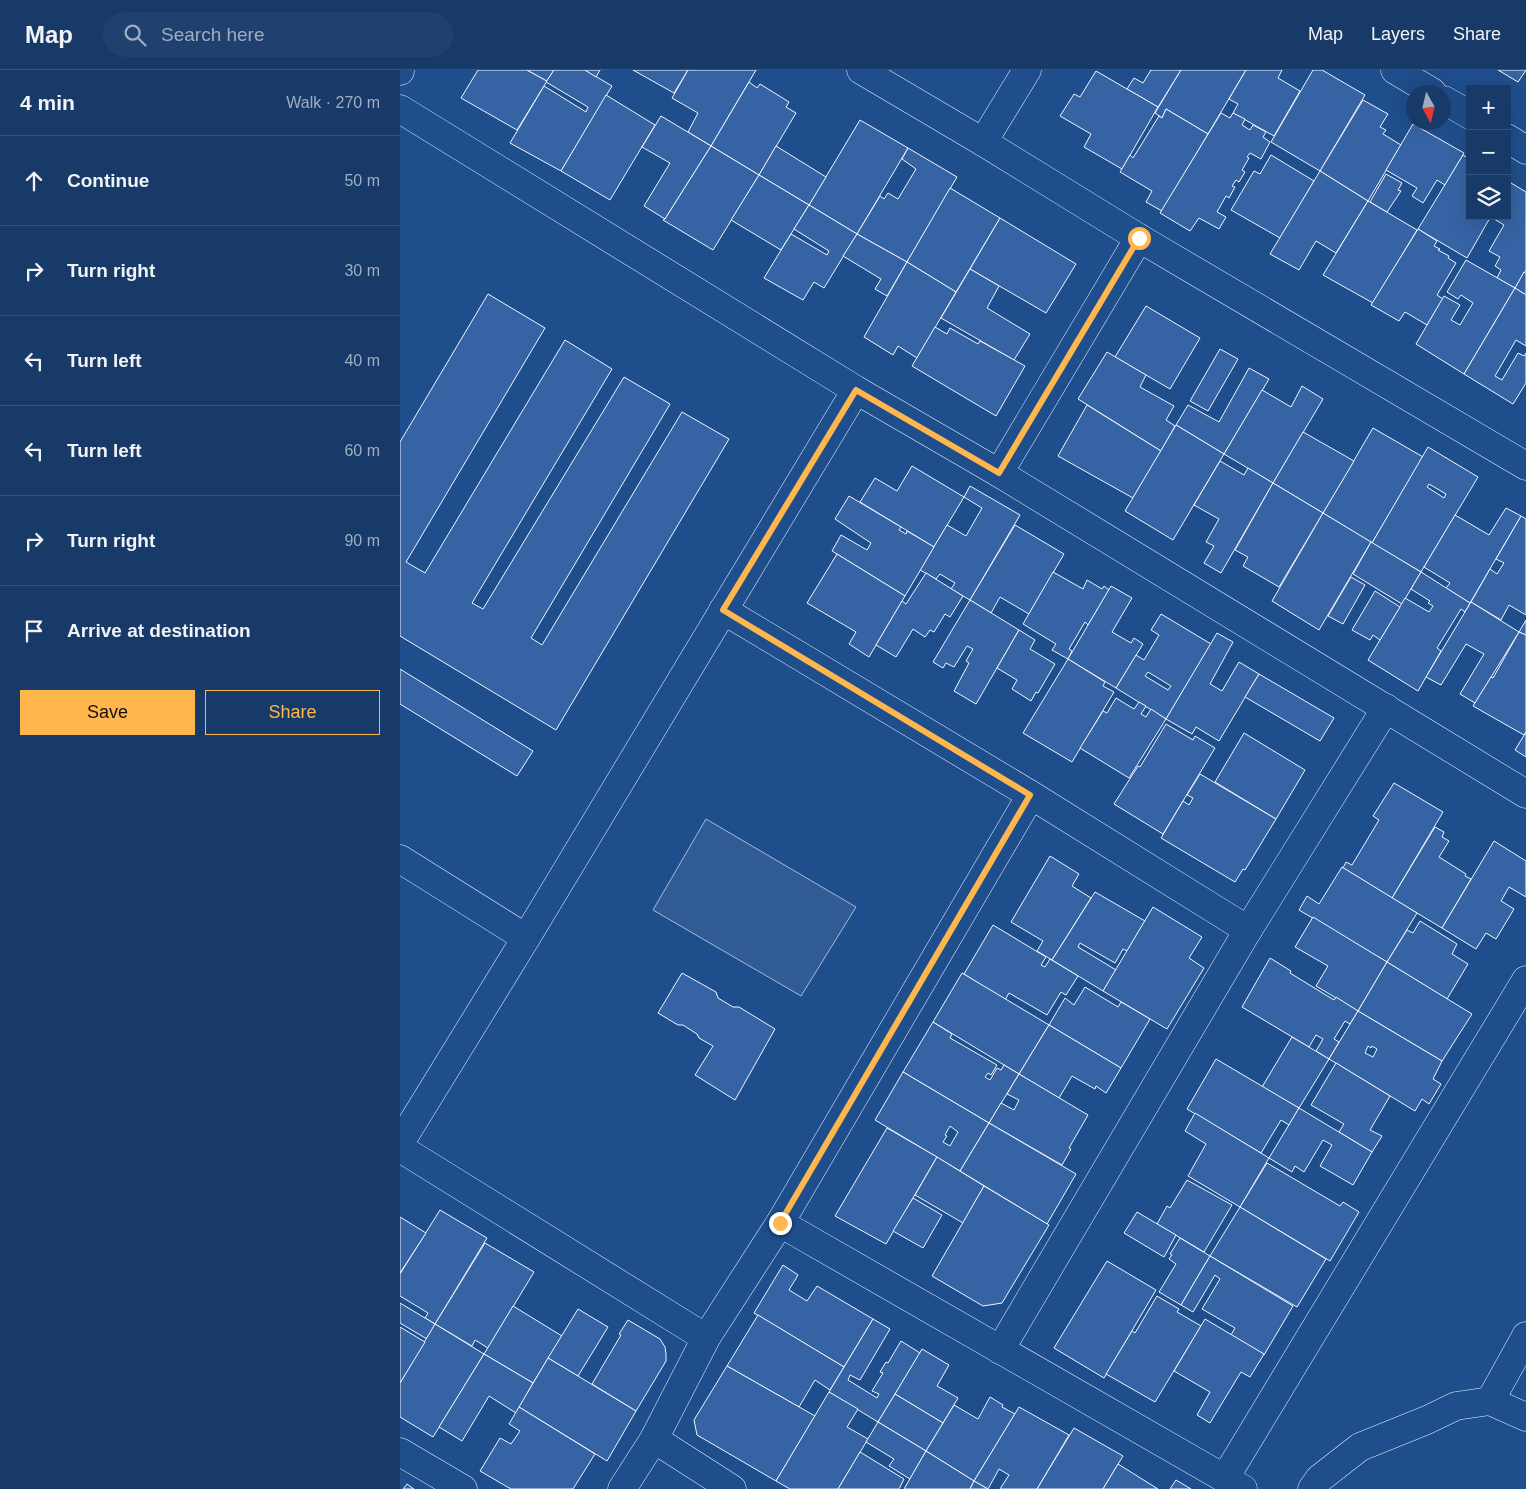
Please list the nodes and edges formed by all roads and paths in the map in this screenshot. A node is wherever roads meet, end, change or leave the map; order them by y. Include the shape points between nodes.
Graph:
1 (861, 70) edge
2 (1027, 70) edge
3 (1395, 70) edge
4 (1420, 85) edge
5 (1451, 104) edge
6 (400, 109) edge
7 (1466, 114) edge
8 (1511, 141) edge
9 (982, 142) junction
10 (1526, 150) edge
11 (1139, 238) junction
12 (856, 390) junction
13 (1526, 466) edge
14 (999, 473) junction
15 (723, 610) junction
16 (1386, 708) junction
17 (1526, 794) edge
18 (1030, 795) junction
19 (400, 859) edge
20 (1248, 930) junction
21 (526, 938) junction
22 (1526, 980) edge
23 (400, 1143) edge
24 (400, 1148) edge
25 (780, 1223) junction
26 (1526, 1336) edge
27 (706, 1338) junction
28 (1000, 1350) junction
29 (1490, 1401) junction
30 (1526, 1416) edge
31 (654, 1439) junction
32 (400, 1452) edge
33 (1234, 1483) edge
34 (463, 1489) edge
35 (622, 1489) edge
36 (732, 1489) edge
37 (1312, 1489) edge

1 - 9 street
2 - 9 street
3 - 4 street
5 - 7 street
6 - 12 street
8 - 10 street
9 - 11 street
11 - 13 street
11 - 14 street
12 - 14 street
12 - 15 street
14 - 16 street
15 - 18 street
15 - 21 street
16 - 17 street
16 - 20 street
18 - 20 street
18 - 25 street
19 - 21 street
20 - 28 street
21 - 23 street
22 - 33 street
24 - 27 street
25 - 27 street
25 - 28 street
26 - 29 street
27 - 31 street
28 - 33 street
29 - 30 street
29 - 37 street via 1456,1406 1360,1447 1319,1479
31 - 35 street
31 - 36 street
32 - 34 street

